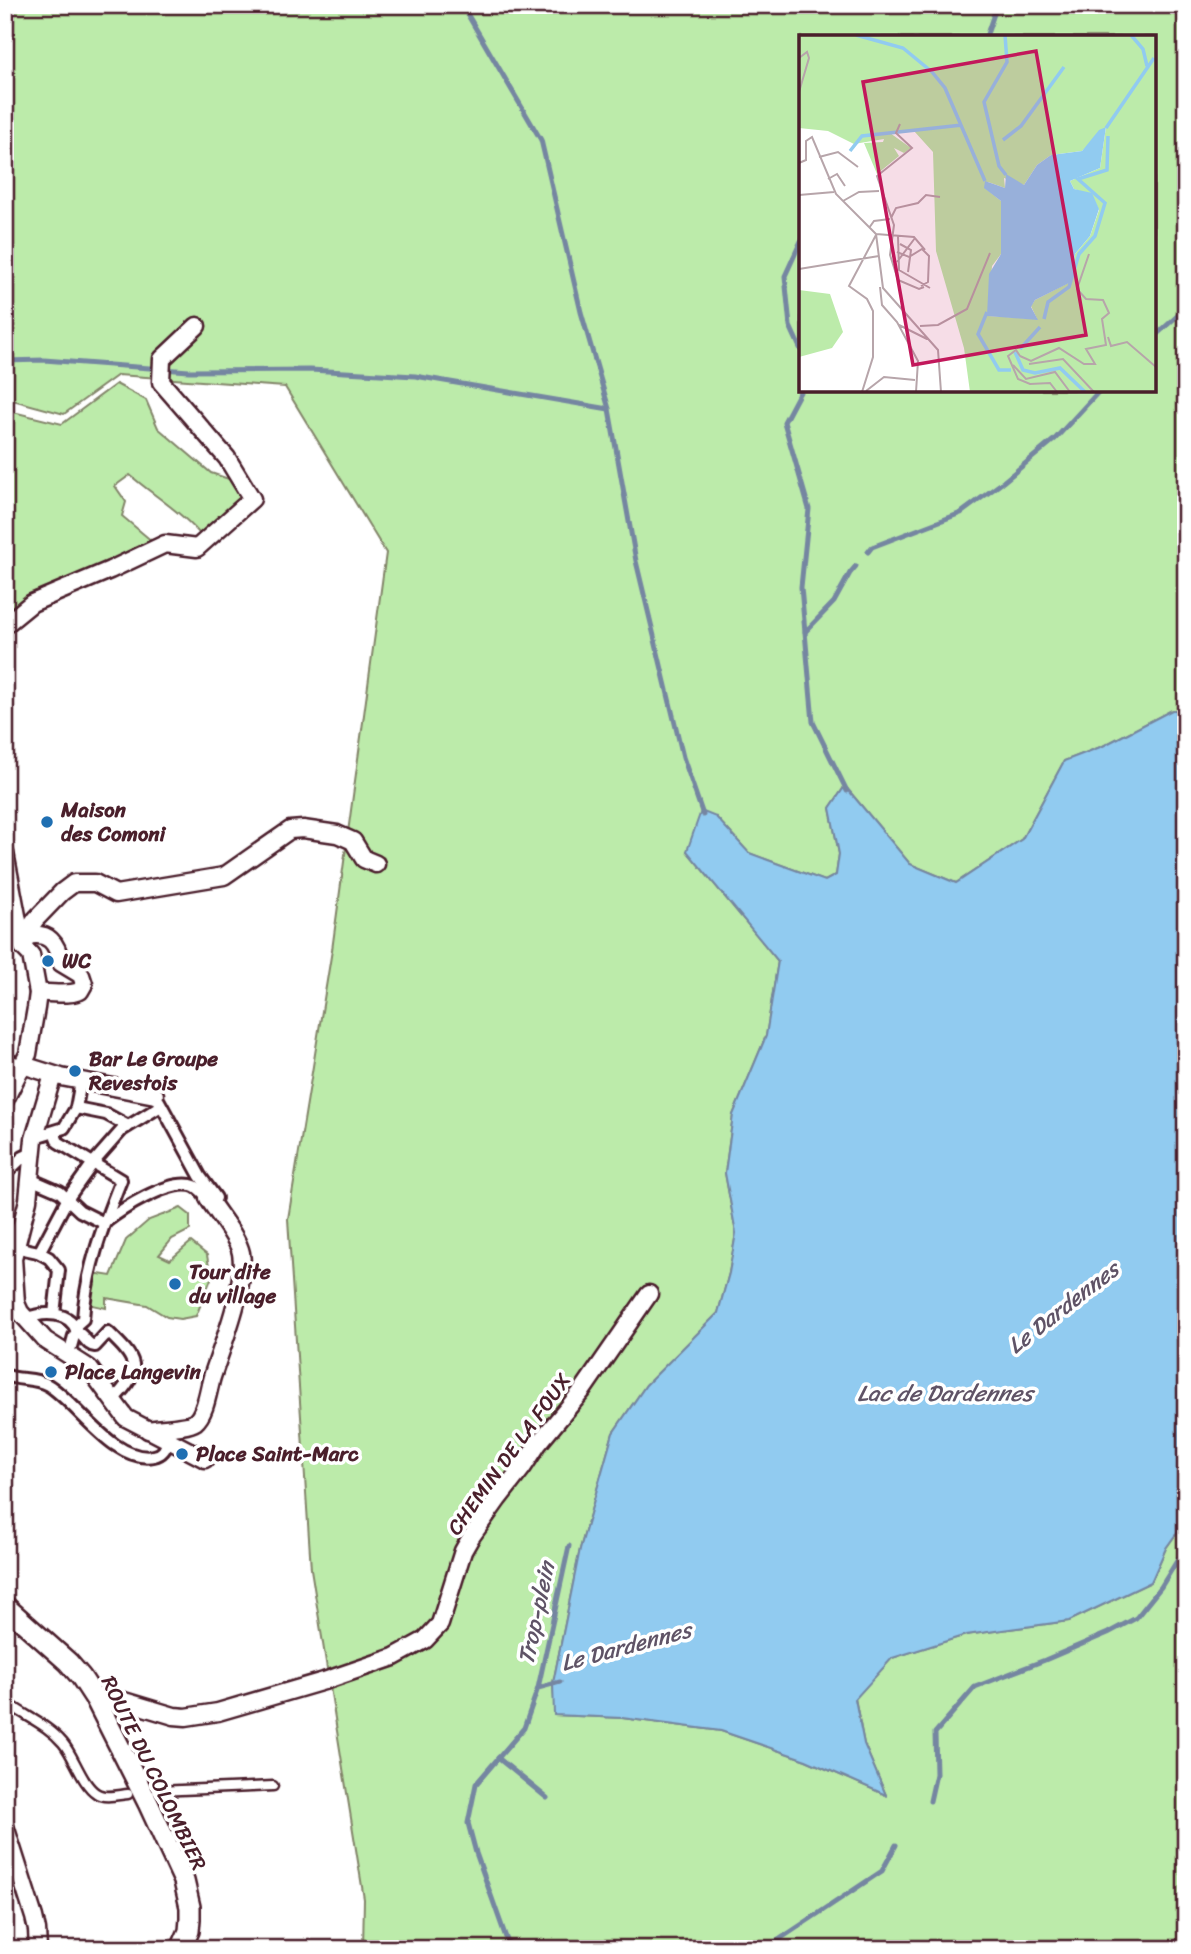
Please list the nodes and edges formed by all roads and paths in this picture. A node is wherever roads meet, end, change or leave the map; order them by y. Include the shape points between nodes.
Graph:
1 (197, 326) dead end
2 (5, 625) edge
3 (5, 853) edge
4 (376, 864) dead end
5 (20, 944) junction
6 (38, 993) junction
7 (5, 1059) edge
8 (23, 1065) junction
9 (53, 1074) junction
10 (81, 1081) junction
11 (5, 1100) edge
12 (158, 1101) junction
13 (76, 1108) junction
14 (132, 1123) junction
15 (56, 1131) junction
16 (34, 1145) junction
17 (93, 1163) junction
18 (5, 1174) edge
19 (30, 1179) junction
20 (68, 1198) junction
21 (208, 1198) joint
22 (223, 1222) junction
23 (104, 1223) junction
24 (15, 1247) junction
25 (38, 1252) junction
26 (649, 1294) dead end
27 (10, 1300) edge
28 (54, 1314) junction
29 (26, 1319) junction
30 (76, 1329) junction
31 (69, 1354) junction
32 (5, 1376) edge
33 (113, 1400) junction
34 (148, 1430) junction
35 (167, 1441) junction
36 (205, 1460) dead end
37 (5, 1606) edge
38 (96, 1700) junction
39 (5, 1701) edge
40 (273, 1786) dead end
41 (157, 1791) dead end
42 (128, 1794) dead end
43 (5, 1826) edge
44 (38, 1949) edge
45 (181, 1949) edge

1 - 2 street via 162,359 161,380 227,458 252,499 197,548 166,544 32,603
3 - 5 street
4 - 5 street via 364,859 353,841 337,834 289,830 224,876 116,894 95,883 74,883 36,919
5 - 6 street via 31,955
5 - 6 street via 36,934 51,940 61,962 81,975 84,984 72,994
6 - 8 street
7 - 8 street
8 - 9 street
8 - 11 street
9 - 10 street
9 - 16 street
10 - 12 street
10 - 13 street
12 - 14 street
12 - 22 street via 221,1206
13 - 14 street
13 - 15 street via 64,1128
14 - 17 street
15 - 16 street
15 - 17 street via 58,1142
16 - 18 street
16 - 19 street
17 - 20 street
17 - 23 street via 121,1180
19 - 20 street
19 - 24 street
20 - 23 street via 79,1211
20 - 25 street
21 - 22 street
21 - 23 street via 185,1184 141,1198
22 - 34 street via 240,1251 241,1271 204,1403 193,1423
23 - 30 street via 83,1302 83,1319
24 - 25 street
24 - 27 street
25 - 28 street via 59,1270
26 - 38 street, CHEMIN DE LA FOUX via 471,1537 440,1624 425,1640 394,1657 218,1712 174,1716 124,1702
27 - 29 street
28 - 29 street
28 - 30 street
29 - 31 street via 45,1340
30 - 31 street
30 - 33 street via 95,1346 108,1332 133,1361 130,1380
31 - 33 street via 89,1368
32 - 35 street via 49,1386 120,1448 136,1455 161,1454
33 - 34 street via 126,1418
34 - 35 street
35 - 36 street
37 - 38 street, ROUTE DU COLOMBIER via 68,1662
38 - 45 street, ROUTE DU COLOMBIER via 184,1881 191,1919
39 - 42 lane via 61,1740 97,1794
40 - 41 lane
43 - 44 street via 34,1917

